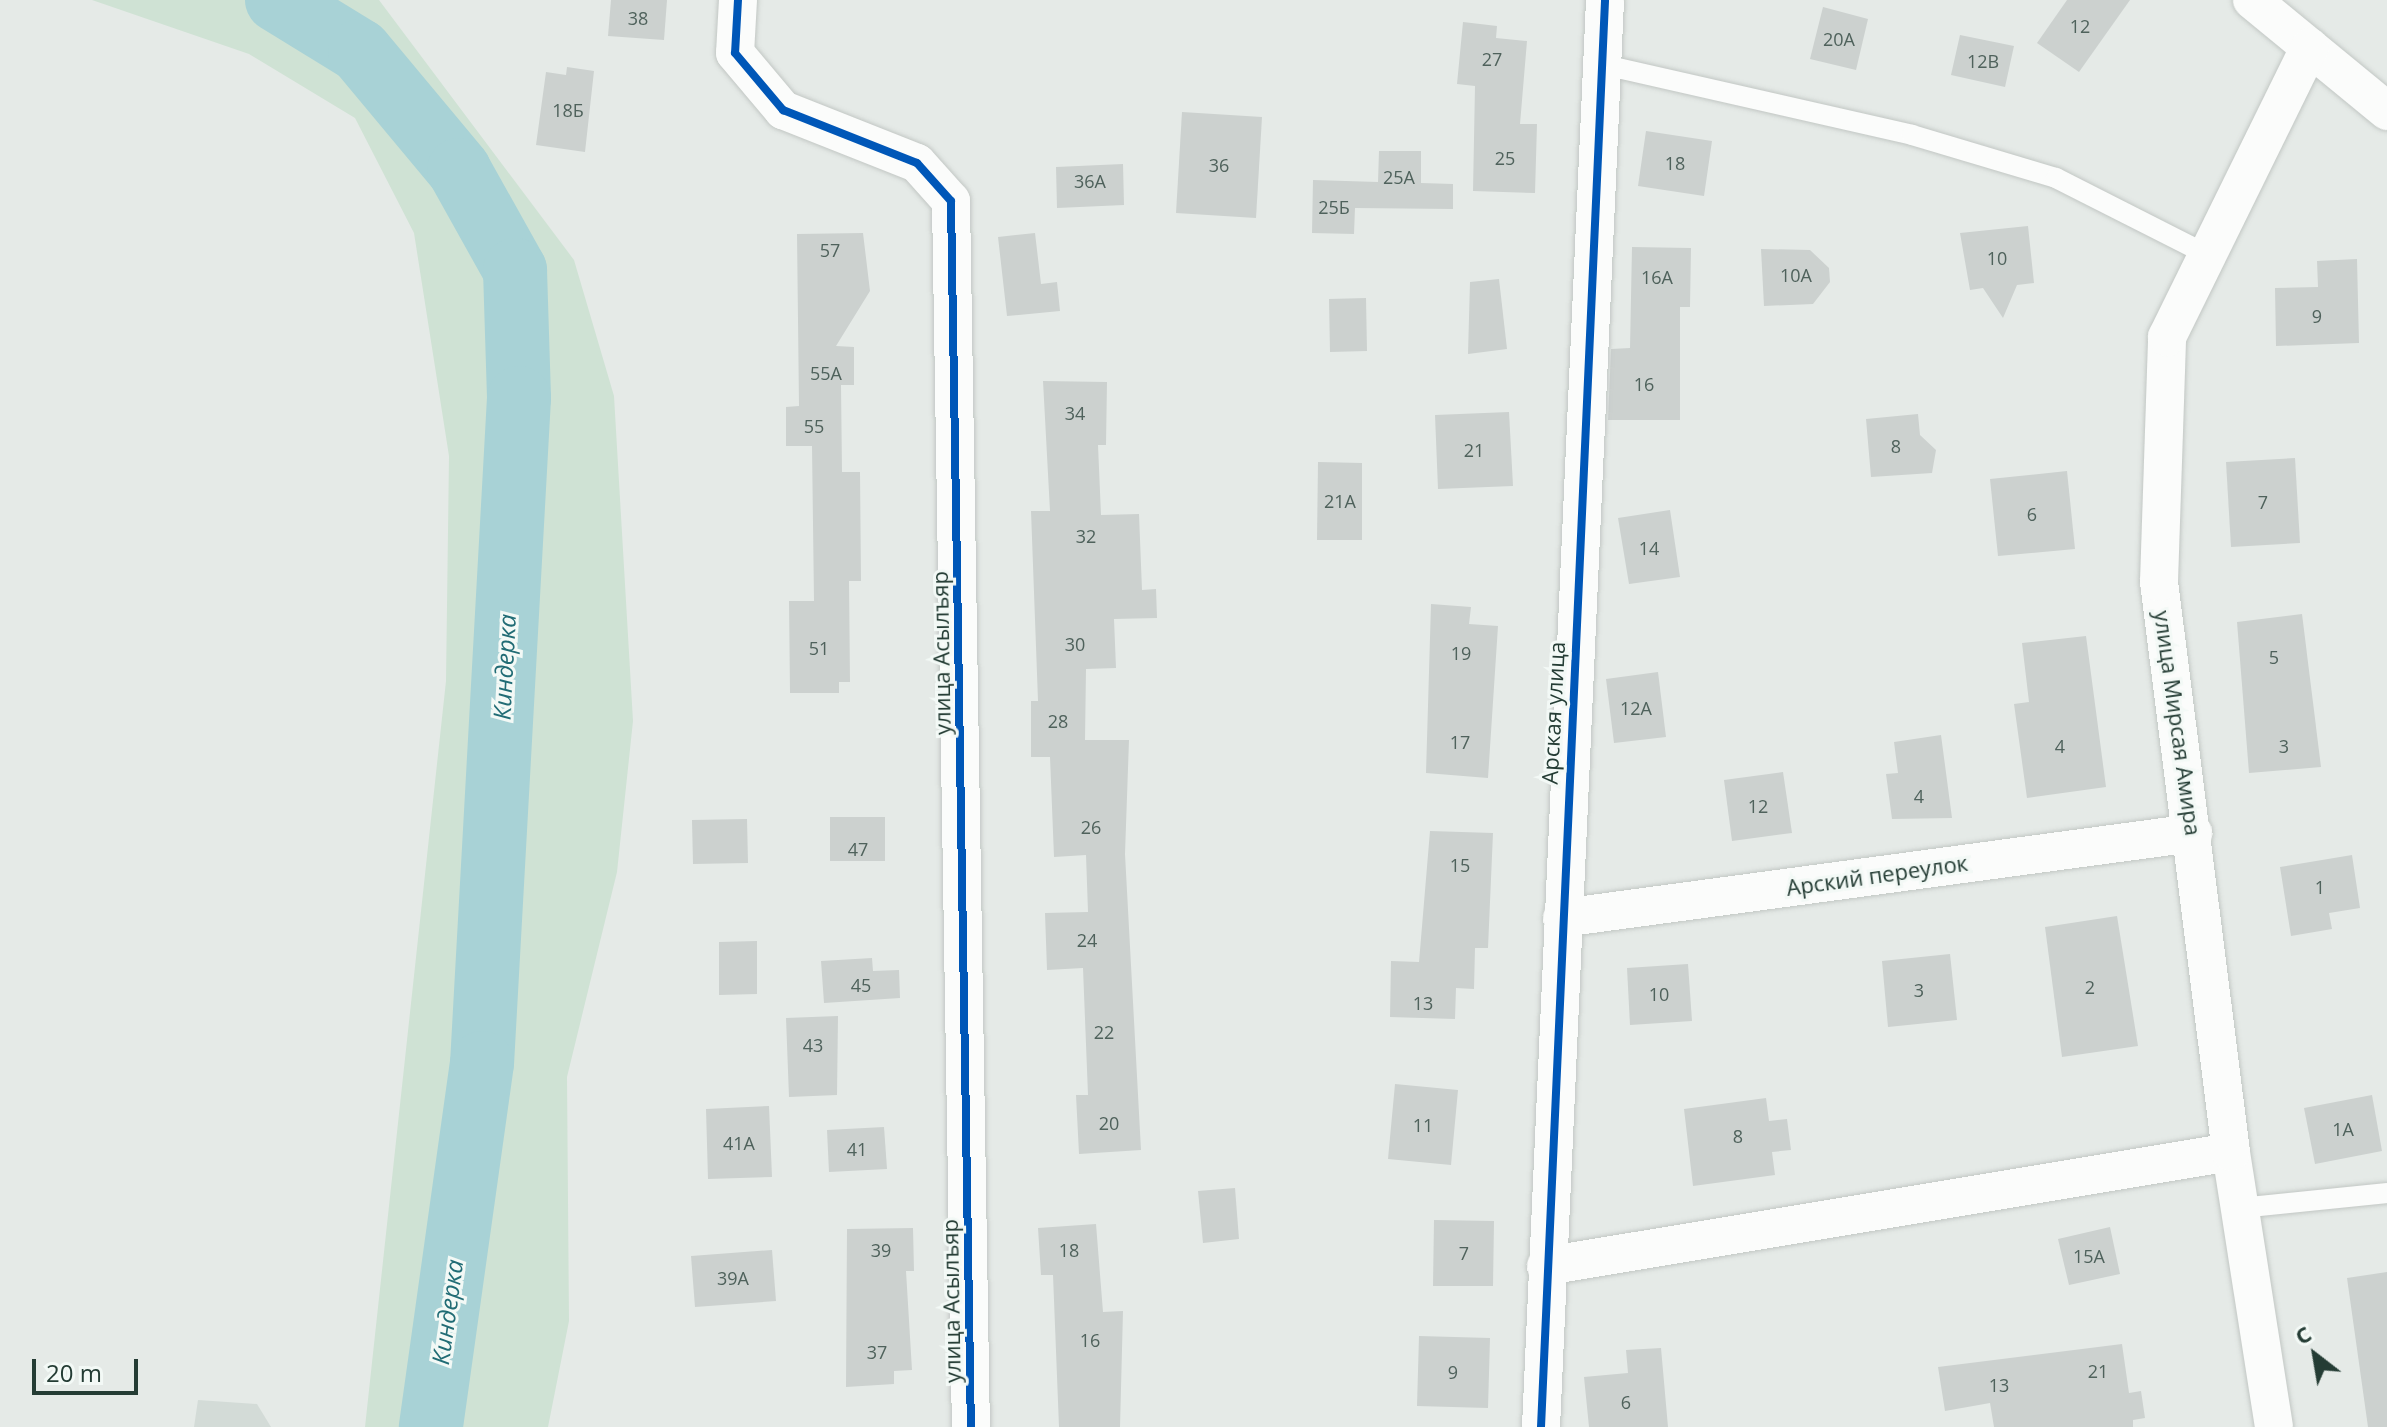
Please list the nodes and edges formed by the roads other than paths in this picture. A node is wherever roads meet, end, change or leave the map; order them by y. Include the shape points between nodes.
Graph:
1 (738, 0) edge
2 (1605, 0) edge
3 (2252, 0) edge
4 (2310, 47) junction
5 (1600, 64) junction
6 (2387, 111) edge
7 (2208, 255) junction
8 (2193, 833) junction
9 (1562, 918) junction
10 (2231, 1152) junction
11 (2387, 1193) edge
12 (2240, 1208) junction
13 (1546, 1266) junction
14 (971, 1427) edge
15 (1541, 1427) edge
16 (2274, 1427) edge

1 - 14 street, улица Асылъяр via 735,53 783,110 917,163 951,201
2 - 5 street, Арская улица
3 - 4 street
4 - 6 street
4 - 7 street, улица Мирсая Амира
5 - 7 lane via 1912,135 2056,178
5 - 9 street, Арская улица
7 - 8 street, улица Мирсая Амира via 2167,337 2159,582
8 - 9 street, Арский переулок
8 - 10 street, улица Мирсая Амира
9 - 13 street, Арская улица
10 - 12 street, улица Мирсая Амира
10 - 13 street
11 - 12 lane
12 - 16 street, улица Мирсая Амира
13 - 15 street, Арская улица

